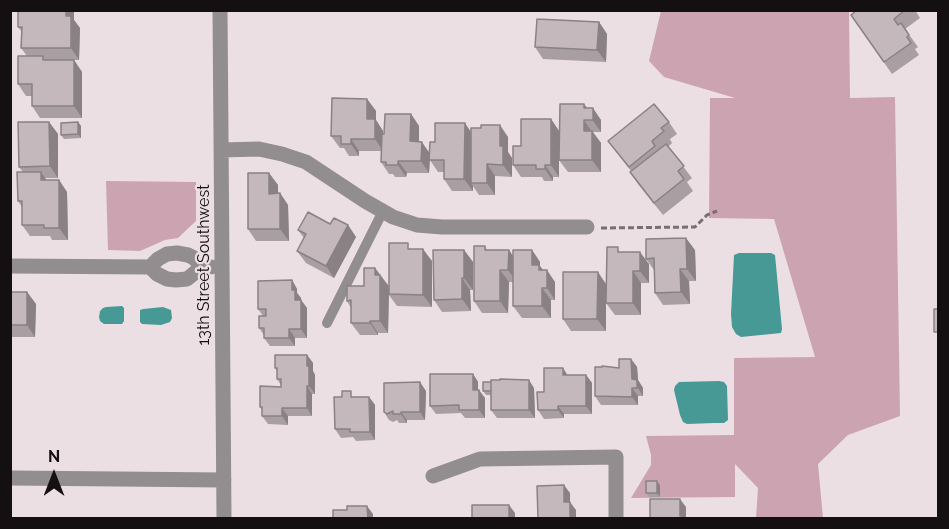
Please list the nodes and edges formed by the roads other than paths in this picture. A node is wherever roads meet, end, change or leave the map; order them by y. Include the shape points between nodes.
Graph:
1 (220, 10) edge
2 (221, 150) junction
3 (383, 211) junction
4 (587, 227) road end
5 (10, 266) edge
6 (150, 267) junction
7 (202, 267) junction
8 (222, 267) junction
9 (327, 323) dead end
10 (433, 476) dead end
11 (10, 478) edge
12 (224, 480) junction
13 (224, 519) edge
14 (616, 519) edge

1 - 2 street, 13th Street Southwest
2 - 3 street via 259,149 306,162
2 - 8 street, 13th Street Southwest
3 - 4 street via 417,225 442,227
3 - 9 lane
5 - 6 street
6 - 7 street via 157,274 176,280 187,279
6 - 7 street via 167,254 177,253 194,258
7 - 8 street
8 - 12 street, 13th Street Southwest
10 - 14 street via 480,459 616,457
11 - 12 street
12 - 13 street, 13th Street Southwest

